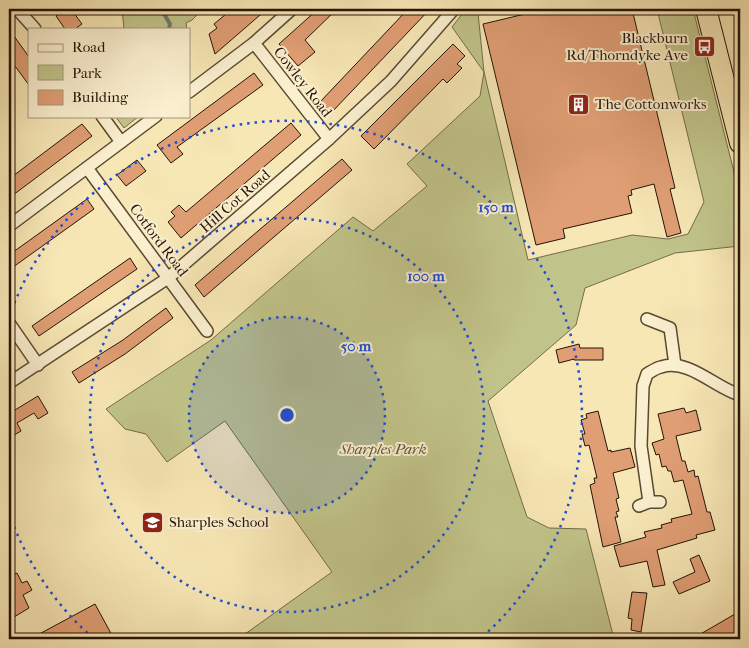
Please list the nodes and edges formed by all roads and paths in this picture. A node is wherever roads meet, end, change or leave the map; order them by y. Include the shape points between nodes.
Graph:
1 (17, 9) edge
2 (292, 9) edge
3 (454, 9) edge
4 (706, 9) edge
5 (34, 28) edge
6 (254, 43) junction
7 (190, 91) edge
8 (103, 118) edge
9 (153, 118) edge
10 (329, 140) junction
11 (121, 142) junction
12 (740, 143) edge
13 (87, 168) junction
14 (9, 226) edge
15 (168, 278) junction
16 (647, 319) dead end
17 (9, 323) edge
18 (207, 331) dead end
19 (38, 365) junction
20 (675, 365) junction
21 (9, 383) edge
22 (740, 395) edge
23 (649, 503) dead end

1 - 5 street
2 - 6 street
3 - 10 street, Hill Cot Road via 391,81
4 - 12 highway
6 - 7 street
6 - 10 street, Cowley Road
8 - 11 street
9 - 11 street
10 - 15 street, Hill Cot Road
11 - 13 street
13 - 14 street
13 - 15 street, Cotford Road
15 - 18 street, Cotford Road
15 - 19 street, Hill Cot Road
16 - 20 street via 670,328
17 - 19 street
19 - 21 street, Hill Cot Road
20 - 22 street
20 - 23 street via 662,366 647,374 643,386 641,446

